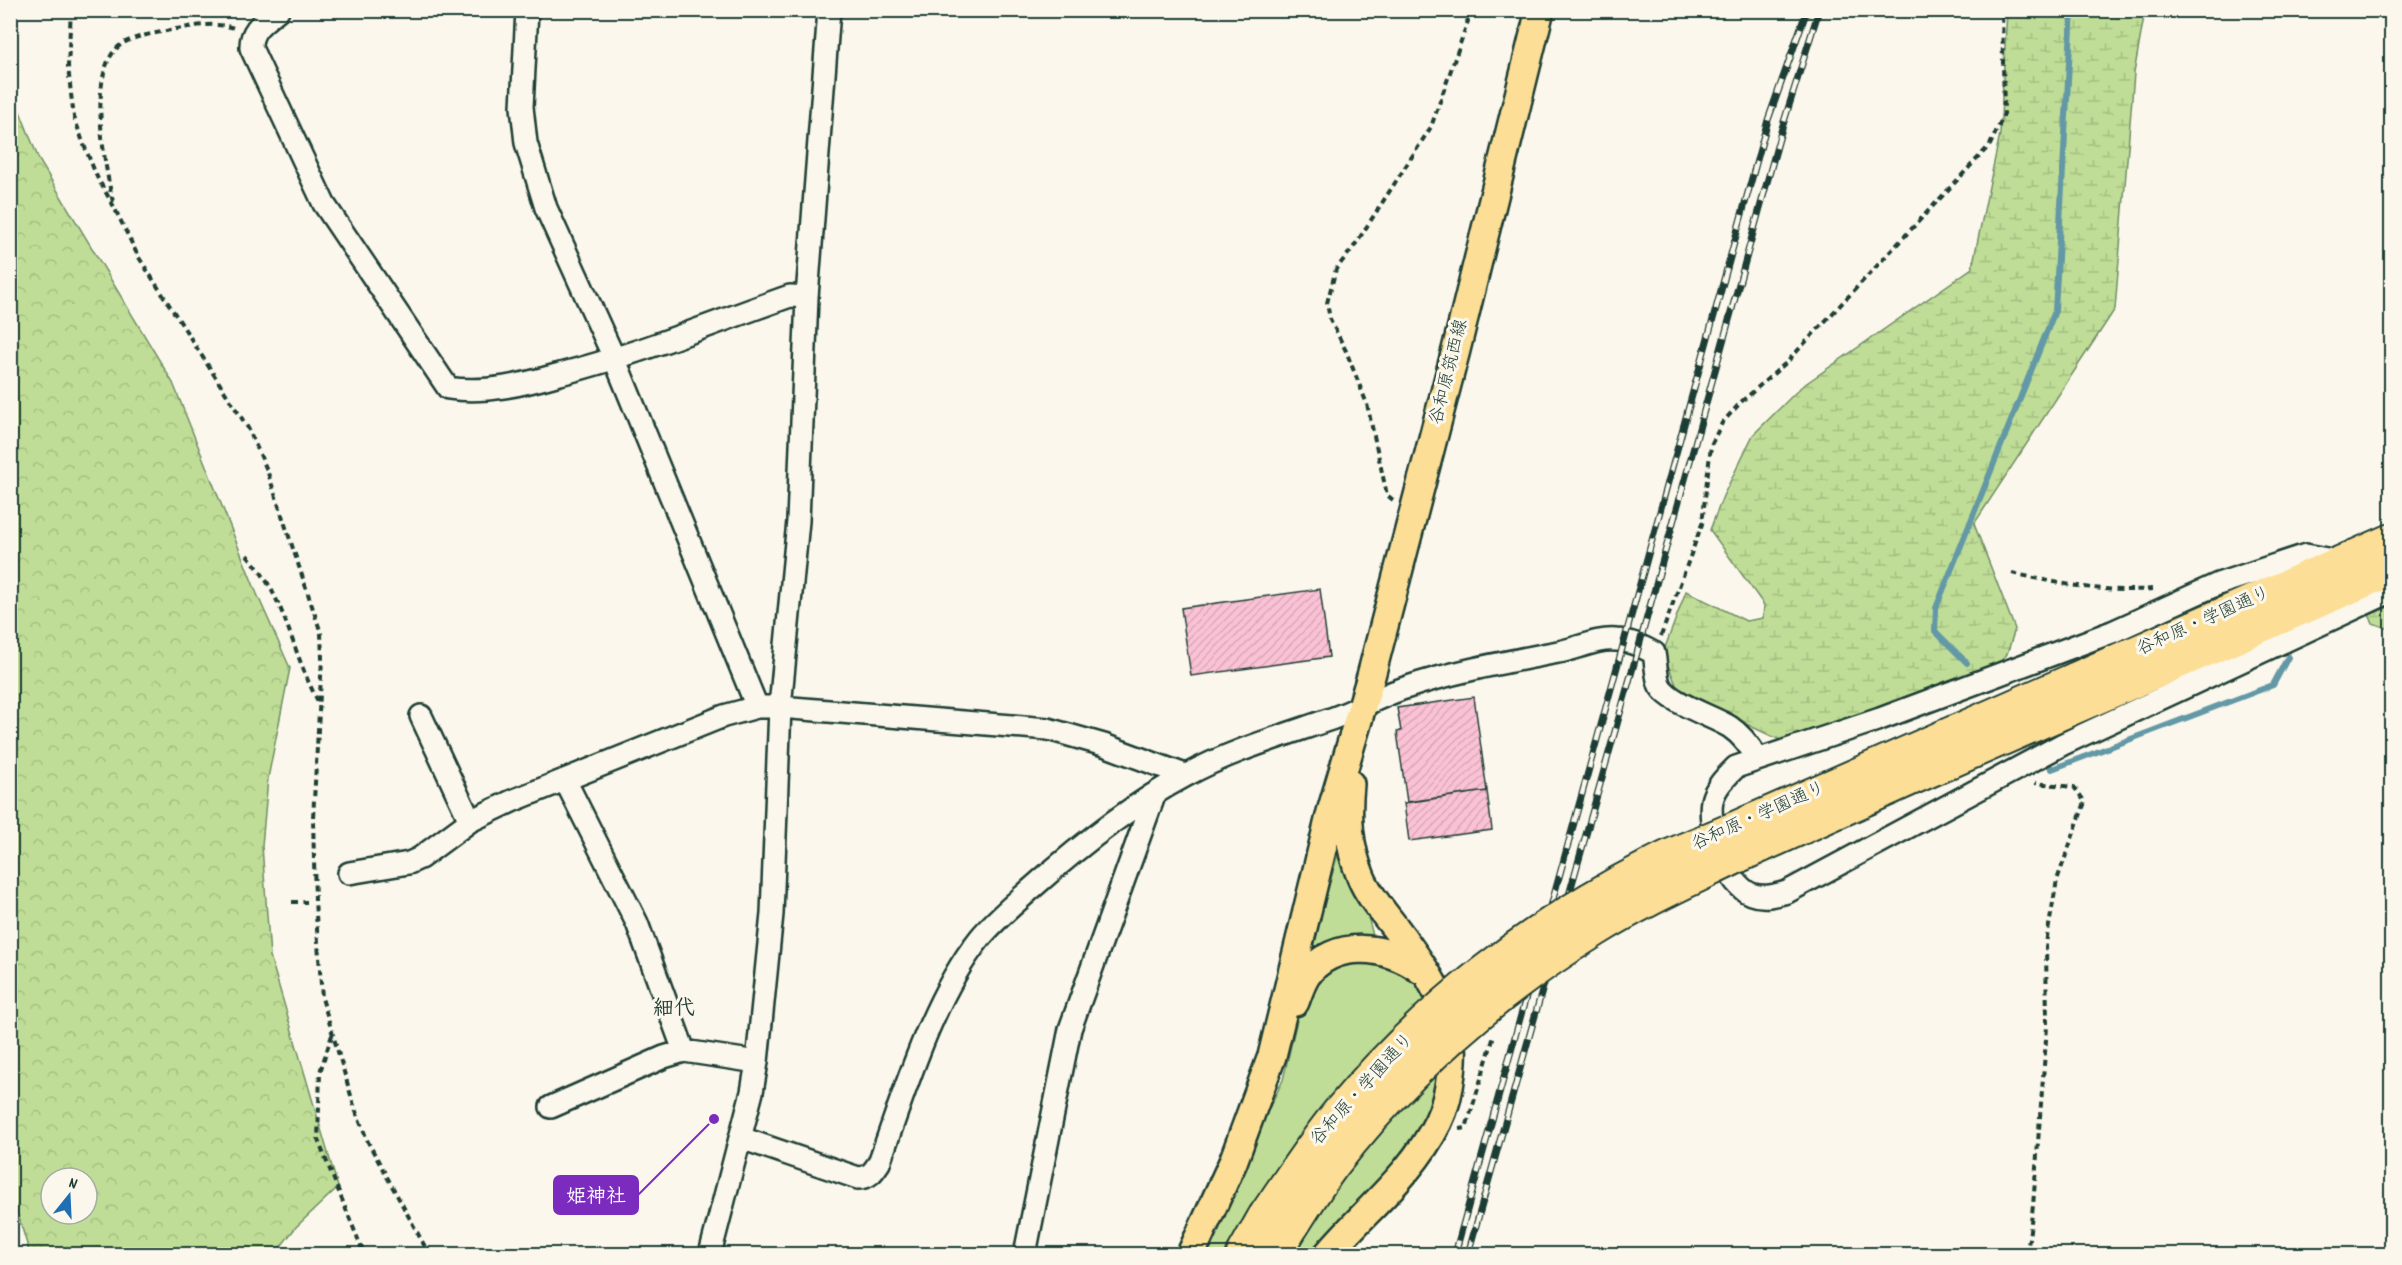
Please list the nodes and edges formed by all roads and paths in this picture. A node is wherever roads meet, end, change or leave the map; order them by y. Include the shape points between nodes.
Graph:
1 (71, 10) edge
2 (278, 10) edge
3 (527, 10) edge
4 (830, 10) edge
5 (1457, 10) edge
6 (1540, 10) edge
7 (2002, 10) edge
8 (250, 37) junction
9 (113, 205) junction
10 (807, 297) junction
11 (615, 360) junction
12 (1412, 521) junction
13 (2391, 540) edge
14 (247, 555) dead end
15 (2343, 562) junction
16 (2012, 573) dead end
17 (2388, 578) edge
18 (2159, 589) dead end
19 (1654, 653) junction
20 (319, 704) junction
21 (1364, 705) junction
22 (757, 707) junction
23 (780, 707) junction
24 (421, 716) dead end
25 (1356, 732) junction
26 (1758, 759) junction
27 (1185, 775) junction
28 (2005, 776) junction
29 (564, 780) junction
30 (1154, 796) junction
31 (470, 821) junction
32 (1733, 844) junction
33 (349, 873) dead end
34 (292, 902) dead end
35 (307, 902) dead end
36 (1427, 975) junction
37 (1497, 1026) dead end
38 (333, 1034) junction
39 (684, 1051) junction
40 (1272, 1056) junction
41 (757, 1062) junction
42 (551, 1107) dead end
43 (1466, 1128) dead end
44 (741, 1138) junction
45 (1276, 1235) edge
46 (364, 1254) edge
47 (429, 1254) edge
48 (710, 1254) edge
49 (1025, 1254) edge
50 (1191, 1254) edge
51 (1243, 1254) edge
52 (1328, 1254) edge
53 (2026, 1254) edge

1 - 9 path via 68,66 74,117 97,177
2 - 8 street
3 - 11 street via 522,107 525,143 546,208
4 - 10 street
5 - 12 path via 1468,21 1431,127 1336,270 1327,303 1330,320 1367,404 1387,495
6 - 12 main road, 谷和原筑西線
7 - 19 path via 2004,114 1990,145 1787,362 1722,423 1711,445 1702,524
8 - 9 path via 223,25 186,27 141,36 113,52 107,62 99,118
8 - 11 street via 251,48 324,204 448,388 520,385
9 - 20 path via 138,256 248,428 267,470 321,633
10 - 11 street via 789,296
10 - 23 street via 798,521
11 - 22 street
12 - 21 main road, 谷和原筑西線
13 - 15 highway, 谷和原・学園通り
14 - 20 path via 277,595 306,680
15 - 17 street
15 - 26 street via 2306,555 2240,577 2112,632 1880,719
15 - 32 highway, 谷和原・学園通り
16 - 18 path via 2081,588 2123,592
17 - 28 street
17 - 32 highway, 谷和原・学園通り via 1913,778
19 - 21 street via 1615,639 1593,642 1473,669 1384,695
19 - 26 street via 1660,686 1683,704 1730,727 1748,743
20 - 38 path via 313,818 315,901 322,998
21 - 25 main road, 谷和原筑西線
21 - 27 street
22 - 23 street
22 - 29 street via 724,716
23 - 27 street via 1048,729 1104,744
23 - 41 street via 772,915
24 - 31 street
25 - 36 main road via 1348,810 1349,842 1370,894
25 - 40 main road via 1331,812
26 - 28 street via 1736,767 1718,786 1711,816 1719,849 1733,879 1752,895 1767,898 1787,892
27 - 30 street
28 - 53 path via 2036,784 2074,787 2085,802 2057,880 2046,943 2047,1027
29 - 31 street
29 - 39 street via 637,923
30 - 44 street via 1050,872 979,939 941,1004 873,1173 858,1178
30 - 49 street via 1070,1029
31 - 33 street via 409,863
32 - 45 highway, 谷和原・学園通り, bridge via 1597,929 1518,982 1476,1016 1428,1058 1365,1126
34 - 35 path
36 - 40 main road via 1411,962 1377,949 1327,958 1306,976
36 - 52 main road via 1450,1028 1452,1066 1440,1120 1395,1183
37 - 43 path
38 - 46 path via 320,1072 318,1140
38 - 47 path via 368,1142
39 - 41 street
39 - 42 street
40 - 50 main road via 1233,1162
41 - 44 street
44 - 48 street
45 - 51 highway, 谷和原・学園通り

